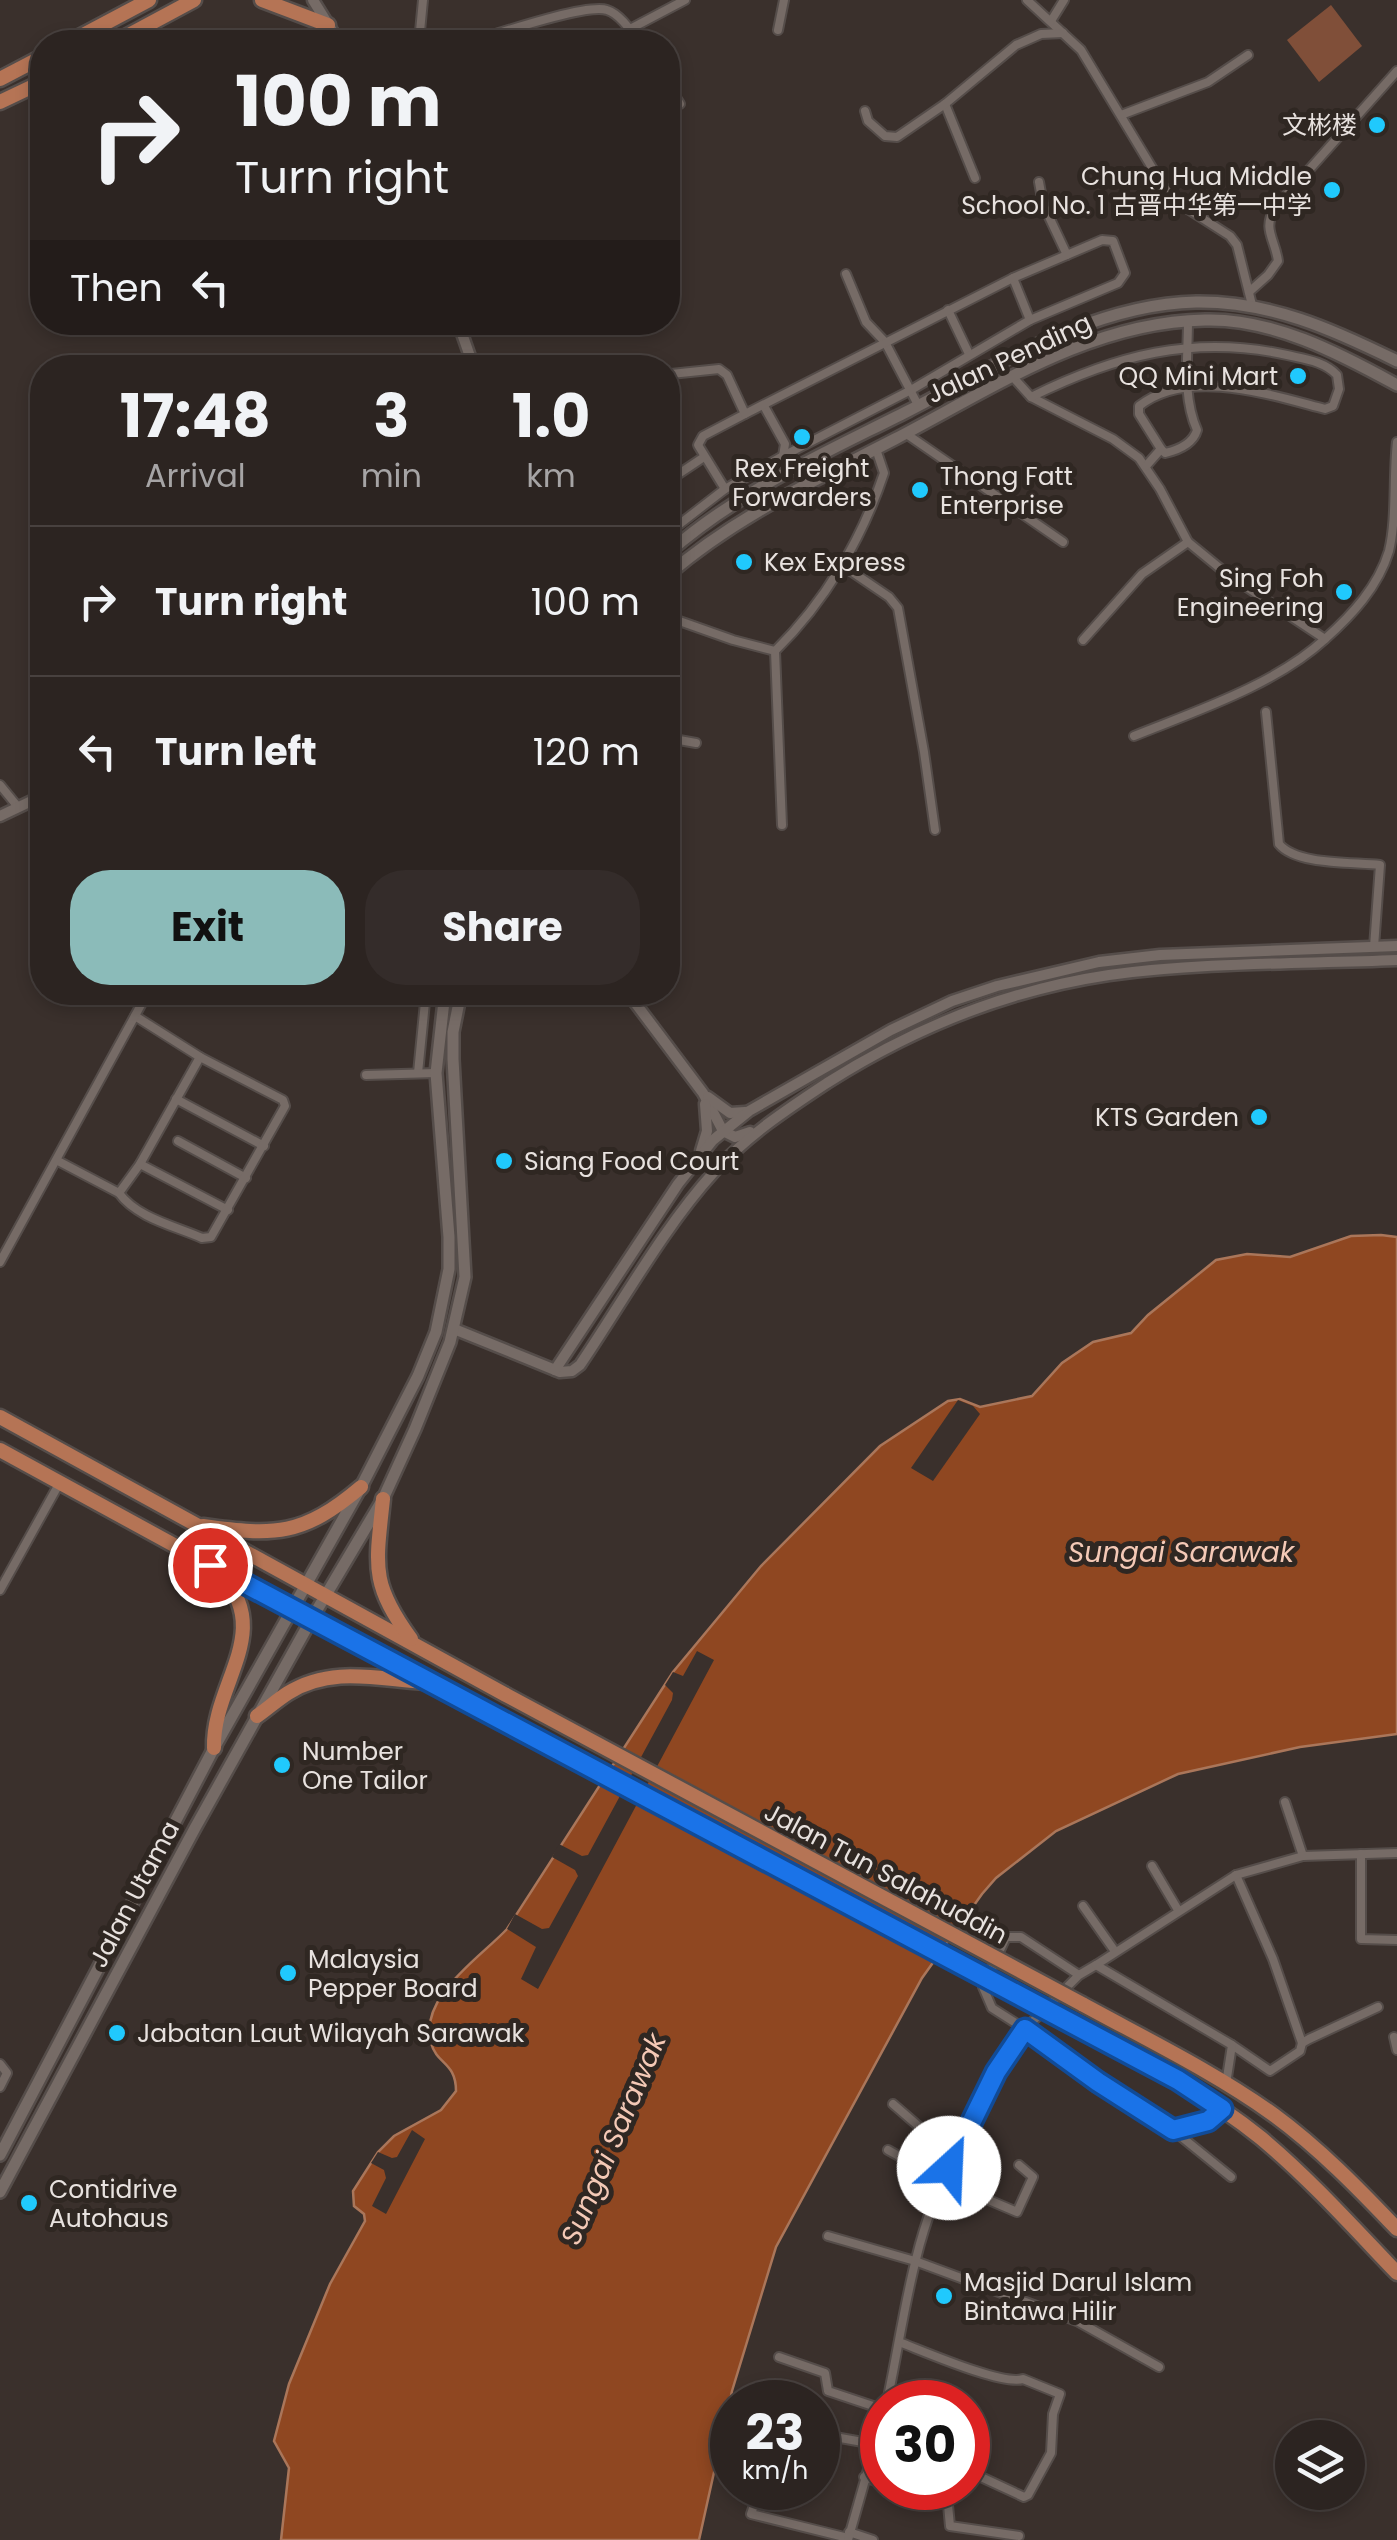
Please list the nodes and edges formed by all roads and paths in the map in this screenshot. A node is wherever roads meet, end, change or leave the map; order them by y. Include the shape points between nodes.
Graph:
1 (149, 0) edge
2 (194, 0) edge
3 (262, 0) edge
4 (313, 0) edge
5 (423, 0) edge
6 (685, 0) edge
7 (784, 0) edge
8 (1026, 0) edge
9 (1064, 0) edge
10 (1050, 21) junction
11 (328, 25) junction
12 (630, 29) joint
13 (93, 30) edge
14 (138, 30) edge
15 (331, 30) edge
16 (419, 30) edge
17 (504, 30) edge
18 (778, 30) dead end
19 (1063, 33) junction
20 (1248, 56) dead end
21 (30, 63) edge
22 (1397, 71) edge
23 (0, 79) edge
24 (30, 88) edge
25 (0, 102) edge
26 (944, 104) junction
27 (865, 111) dead end
28 (1120, 115) junction
29 (975, 178) dead end
30 (1039, 182) dead end
31 (1067, 255) junction
32 (846, 274) dead end
33 (1013, 278) junction
34 (1250, 298) junction
35 (948, 310) junction
36 (1030, 320) junction
37 (1188, 320) junction
38 (884, 342) junction
39 (1188, 348) junction
40 (1332, 352) junction
41 (969, 354) junction
42 (1397, 361) edge
43 (1324, 365) junction
44 (680, 373) edge
45 (1012, 376) junction
46 (1397, 385) edge
47 (1187, 389) junction
48 (910, 390) junction
49 (1030, 397) junction
50 (918, 405) junction
51 (764, 406) junction
52 (745, 414) junction
53 (906, 433) junction
54 (1397, 442) edge
55 (875, 448) junction
56 (1161, 450) junction
57 (783, 456) junction
58 (704, 457) junction
59 (1146, 466) junction
60 (790, 470) junction
61 (680, 474) edge
62 (722, 492) junction
63 (727, 508) junction
64 (680, 524) edge
65 (680, 542) edge
66 (1063, 542) dead end
67 (1188, 542) junction
68 (680, 565) edge
69 (842, 565) junction
70 (680, 621) edge
71 (1326, 639) junction
72 (1083, 640) dead end
73 (774, 651) junction
74 (1266, 712) dead end
75 (1134, 736) dead end
76 (680, 740) edge
77 (696, 743) dead end
78 (0, 784) edge
79 (30, 802) edge
80 (18, 807) junction
81 (0, 816) edge
82 (782, 824) dead end
83 (935, 830) dead end
84 (1397, 946) edge
85 (1374, 948) junction
86 (1397, 960) edge
87 (141, 1005) edge
88 (425, 1005) edge
89 (444, 1005) edge
90 (459, 1005) edge
91 (637, 1005) edge
92 (135, 1016) junction
93 (200, 1056) junction
94 (418, 1073) junction
95 (436, 1073) junction
96 (366, 1075) dead end
97 (703, 1093) junction
98 (176, 1099) junction
99 (749, 1111) junction
100 (759, 1128) junction
101 (722, 1132) junction
102 (178, 1141) dead end
103 (264, 1146) junction
104 (697, 1159) junction
105 (58, 1161) junction
106 (140, 1164) junction
107 (246, 1178) junction
108 (118, 1193) junction
109 (228, 1210) junction
110 (0, 1262) edge
111 (454, 1328) junction
112 (555, 1370) junction
113 (0, 1417) edge
114 (0, 1450) edge
115 (59, 1484) junction
116 (361, 1487) junction
117 (382, 1500) junction
118 (193, 1525) junction
119 (210, 1565) junction
120 (305, 1586) junction
121 (0, 1590) edge
122 (325, 1597) junction
123 (291, 1610) junction
124 (311, 1620) junction
125 (415, 1644) junction
126 (431, 1683) junction
127 (257, 1716) junction
128 (214, 1748) junction
129 (1284, 1802) dead end
130 (1362, 1854) junction
131 (1397, 1854) edge
132 (1303, 1856) junction
133 (1152, 1866) dead end
134 (1236, 1875) junction
135 (1083, 1906) dead end
136 (1178, 1910) junction
137 (1397, 1940) edge
138 (1114, 1950) junction
139 (1096, 1964) junction
140 (1079, 1975) junction
141 (1378, 2007) dead end
142 (1025, 2029) junction
143 (1394, 2038) dead end
144 (1302, 2044) junction
145 (1232, 2045) junction
146 (1397, 2050) edge
147 (0, 2064) edge
148 (1226, 2084) junction
149 (0, 2086) edge
150 (893, 2104) dead end
151 (1222, 2109) junction
152 (1173, 2130) junction
153 (888, 2150) dead end
154 (956, 2150) junction
155 (0, 2154) edge
156 (1020, 2166) dead end
157 (1231, 2178) dead end
158 (944, 2181) junction
159 (0, 2192) edge
160 (1397, 2229) edge
161 (828, 2236) dead end
162 (915, 2260) junction
163 (1397, 2273) edge
164 (899, 2342) junction
165 (779, 2356) dead end
166 (1159, 2366) dead end
167 (891, 2380) edge
168 (860, 2402) edge
169 (990, 2480) edge
170 (860, 2492) edge
171 (752, 2510) edge
172 (948, 2510) edge
173 (1019, 2536) dead end
174 (848, 2537) edge
175 (873, 2540) edge

1 - 13 highway
2 - 14 highway
3 - 11 highway
4 - 11 street
5 - 16 street
6 - 12 street
7 - 18 street
8 - 10 street
9 - 10 street
10 - 19 street
11 - 15 street
12 - 17 street via 600,8
19 - 26 street via 1016,45
19 - 28 street via 1081,50
20 - 28 street via 1208,82
21 - 23 highway
22 - 34 street via 1274,208 1268,231 1278,260
24 - 25 highway
26 - 27 street via 897,137 885,136
26 - 29 street
28 - 34 street via 1163,186 1238,245
30 - 31 street
31 - 33 street
31 - 36 street via 1108,238 1123,280
32 - 38 street via 866,322
33 - 35 street
33 - 36 street
34 - 42 main road, Jalan Pending
34 - 50 main road, Jalan Pending via 1121,313
35 - 38 street
35 - 41 street
36 - 41 street
37 - 39 street
37 - 40 main road, Jalan Pending via 1270,328
37 - 45 main road, Jalan Pending via 1080,344
38 - 48 street
38 - 51 street
39 - 43 street via 1266,351
39 - 47 street
39 - 49 street via 1120,359
40 - 43 street
40 - 46 main road, Jalan Pending
41 - 48 street
43 - 47 street via 1339,389 1325,409 1269,392
44 - 52 street via 719,369
45 - 49 street
45 - 53 main road, Jalan Pending
47 - 56 street via 1195,436 1174,451
47 - 56 street via 1151,396 1139,406
48 - 50 street
48 - 57 street
49 - 59 street via 1113,439
50 - 60 main road, Jalan Pending
51 - 52 street
51 - 57 street via 784,444
52 - 58 street via 703,436 698,445
53 - 55 main road, Jalan Pending
53 - 66 street
54 - 71 street via 1389,551 1365,598
55 - 68 main road, Jalan Pending via 754,512
55 - 69 street via 884,473
56 - 59 street
57 - 60 street
57 - 62 street
58 - 61 street
58 - 62 street
59 - 67 street
60 - 63 main road, Jalan Pending
62 - 63 street
62 - 64 street
63 - 65 main road, Jalan Pending
67 - 71 street
67 - 72 street via 1142,574
69 - 73 street
69 - 83 street via 898,608
70 - 73 street
71 - 75 street via 1220,702
73 - 82 street
74 - 85 street via 1278,844 1304,858 1380,865
76 - 77 street
78 - 80 street
79 - 80 street
80 - 81 street
84 - 85 street
85 - 99 street via 1160,955 1014,980 891,1030
86 - 100 street via 1160,970 1037,990 900,1041
87 - 92 street
88 - 94 street
89 - 95 main road, Jalan Utama
90 - 111 main road, Jalan Utama via 453,1059 466,1277
91 - 97 street
92 - 93 street
92 - 105 street
93 - 98 street
93 - 103 street via 285,1103
94 - 95 street
94 - 96 street
95 - 116 main road, Jalan Utama via 449,1237 446,1290 418,1376
97 - 99 street via 730,1113
97 - 101 street
97 - 104 street via 707,1132
98 - 103 street
98 - 106 street
99 - 101 street
100 - 101 street via 735,1137
100 - 112 street via 696,1192 580,1366
101 - 104 street
102 - 107 street
103 - 107 street
104 - 112 street
105 - 108 street
105 - 110 street
106 - 108 street
106 - 109 street
107 - 109 street
108 - 109 street via 146,1215 202,1238 217,1232
111 - 112 street
111 - 117 main road, Jalan Utama
113 - 118 highway, Jalan Tun Salahuddin
114 - 115 highway, Jalan Tun Salahuddin
115 - 119 highway, Jalan Tun Salahuddin
115 - 121 street
116 - 118 highway via 292,1530
116 - 120 main road, Jalan Utama
117 - 122 main road, Jalan Utama
117 - 125 highway via 380,1588
118 - 120 highway, Jalan Tun Salahuddin
119 - 123 highway, Jalan Tun Salahuddin
119 - 128 highway via 234,1590 244,1624 216,1716
120 - 122 highway, Jalan Tun Salahuddin
120 - 123 main road, Jalan Utama
122 - 124 main road, Jalan Utama
122 - 125 highway, Jalan Tun Salahuddin
123 - 124 highway, Jalan Tun Salahuddin
123 - 128 main road, Jalan Utama
124 - 126 highway, Jalan Tun Salahuddin
124 - 127 main road, Jalan Utama
125 - 148 highway, Jalan Tun Salahuddin, bridge
126 - 127 highway via 322,1678
126 - 151 highway, Jalan Tun Salahuddin, bridge
127 - 159 main road, Jalan Utama
128 - 155 main road, Jalan Utama
129 - 132 street
130 - 131 street
130 - 132 street
130 - 137 street via 1360,1937
132 - 134 street
133 - 136 street
134 - 136 street
134 - 144 street
135 - 138 street
136 - 138 street
138 - 139 street
139 - 140 street
139 - 145 street
140 - 142 street
140 - 142 street via 1021,1937 1006,1937 983,1987 992,2008
141 - 144 street
142 - 152 street
142 - 154 street
143 - 146 street
144 - 145 street via 1270,2071
145 - 148 street
147 - 149 street via 7,2073
148 - 160 highway, Jalan Tun Salahuddin via 1325,2157
150 - 154 street
151 - 152 street via 1208,2121
151 - 163 highway, Jalan Tun Salahuddin via 1310,2183
152 - 157 street
153 - 158 street
154 - 158 street
156 - 158 street via 1033,2177 1017,2212
158 - 162 street
161 - 162 street
162 - 164 street
162 - 166 street via 1076,2321
164 - 167 street
164 - 169 street via 1060,2394 1051,2453 1028,2494
165 - 168 street via 825,2373 828,2391
170 - 174 street
171 - 174 street
172 - 173 street via 950,2526
174 - 175 street

